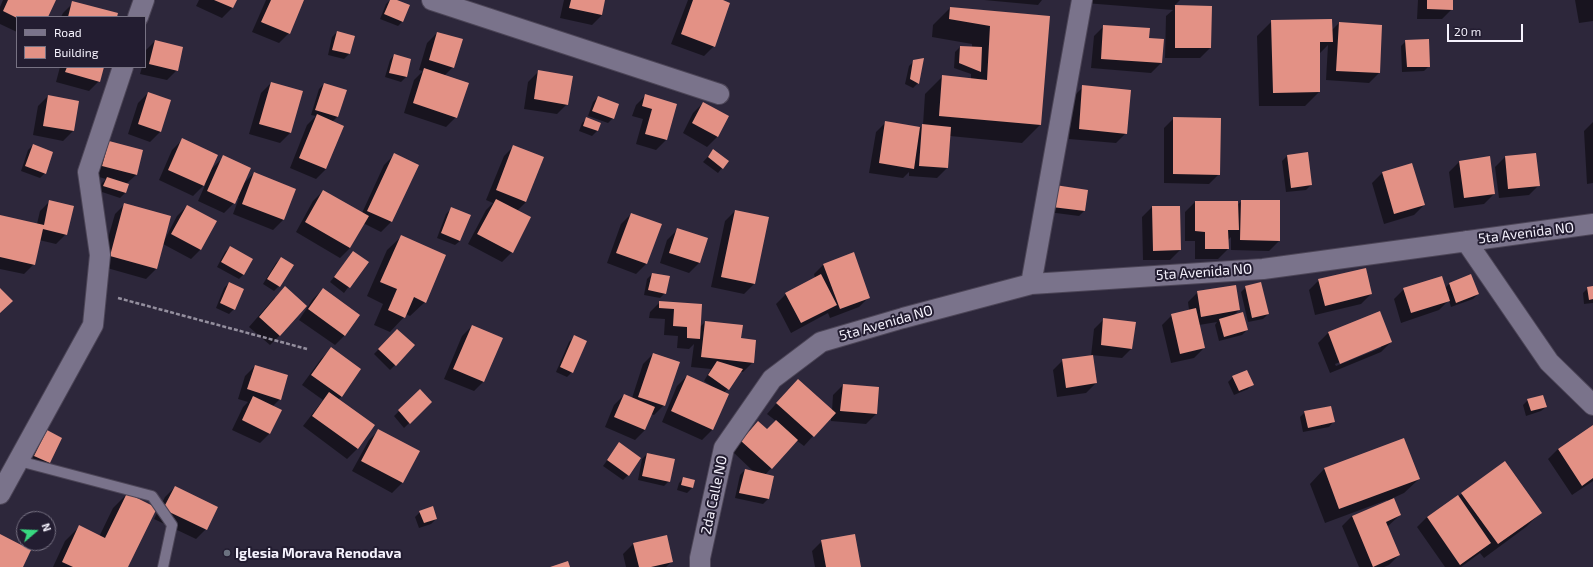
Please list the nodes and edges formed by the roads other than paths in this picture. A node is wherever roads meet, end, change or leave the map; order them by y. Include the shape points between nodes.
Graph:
1 (144, 0) edge
2 (432, 0) edge
3 (1082, 0) edge
4 (138, 16) edge
5 (123, 68) edge
6 (719, 94) dead end
7 (1593, 224) edge
8 (1466, 241) junction
9 (1031, 284) junction
10 (821, 342) joint
11 (1593, 405) edge
12 (19, 462) junction
13 (0, 494) edge
14 (164, 567) edge
15 (700, 567) edge

1 - 4 street
2 - 6 street
3 - 9 street
5 - 12 street via 88,172 100,255 93,325
7 - 8 street, 5ta Avenida NO
8 - 9 street, 5ta Avenida NO via 1263,268
8 - 11 street via 1549,362
9 - 10 street, 5ta Avenida NO
10 - 15 street, 2da Calle NO via 772,379 724,448
12 - 13 street
12 - 14 lane via 152,496 172,525

